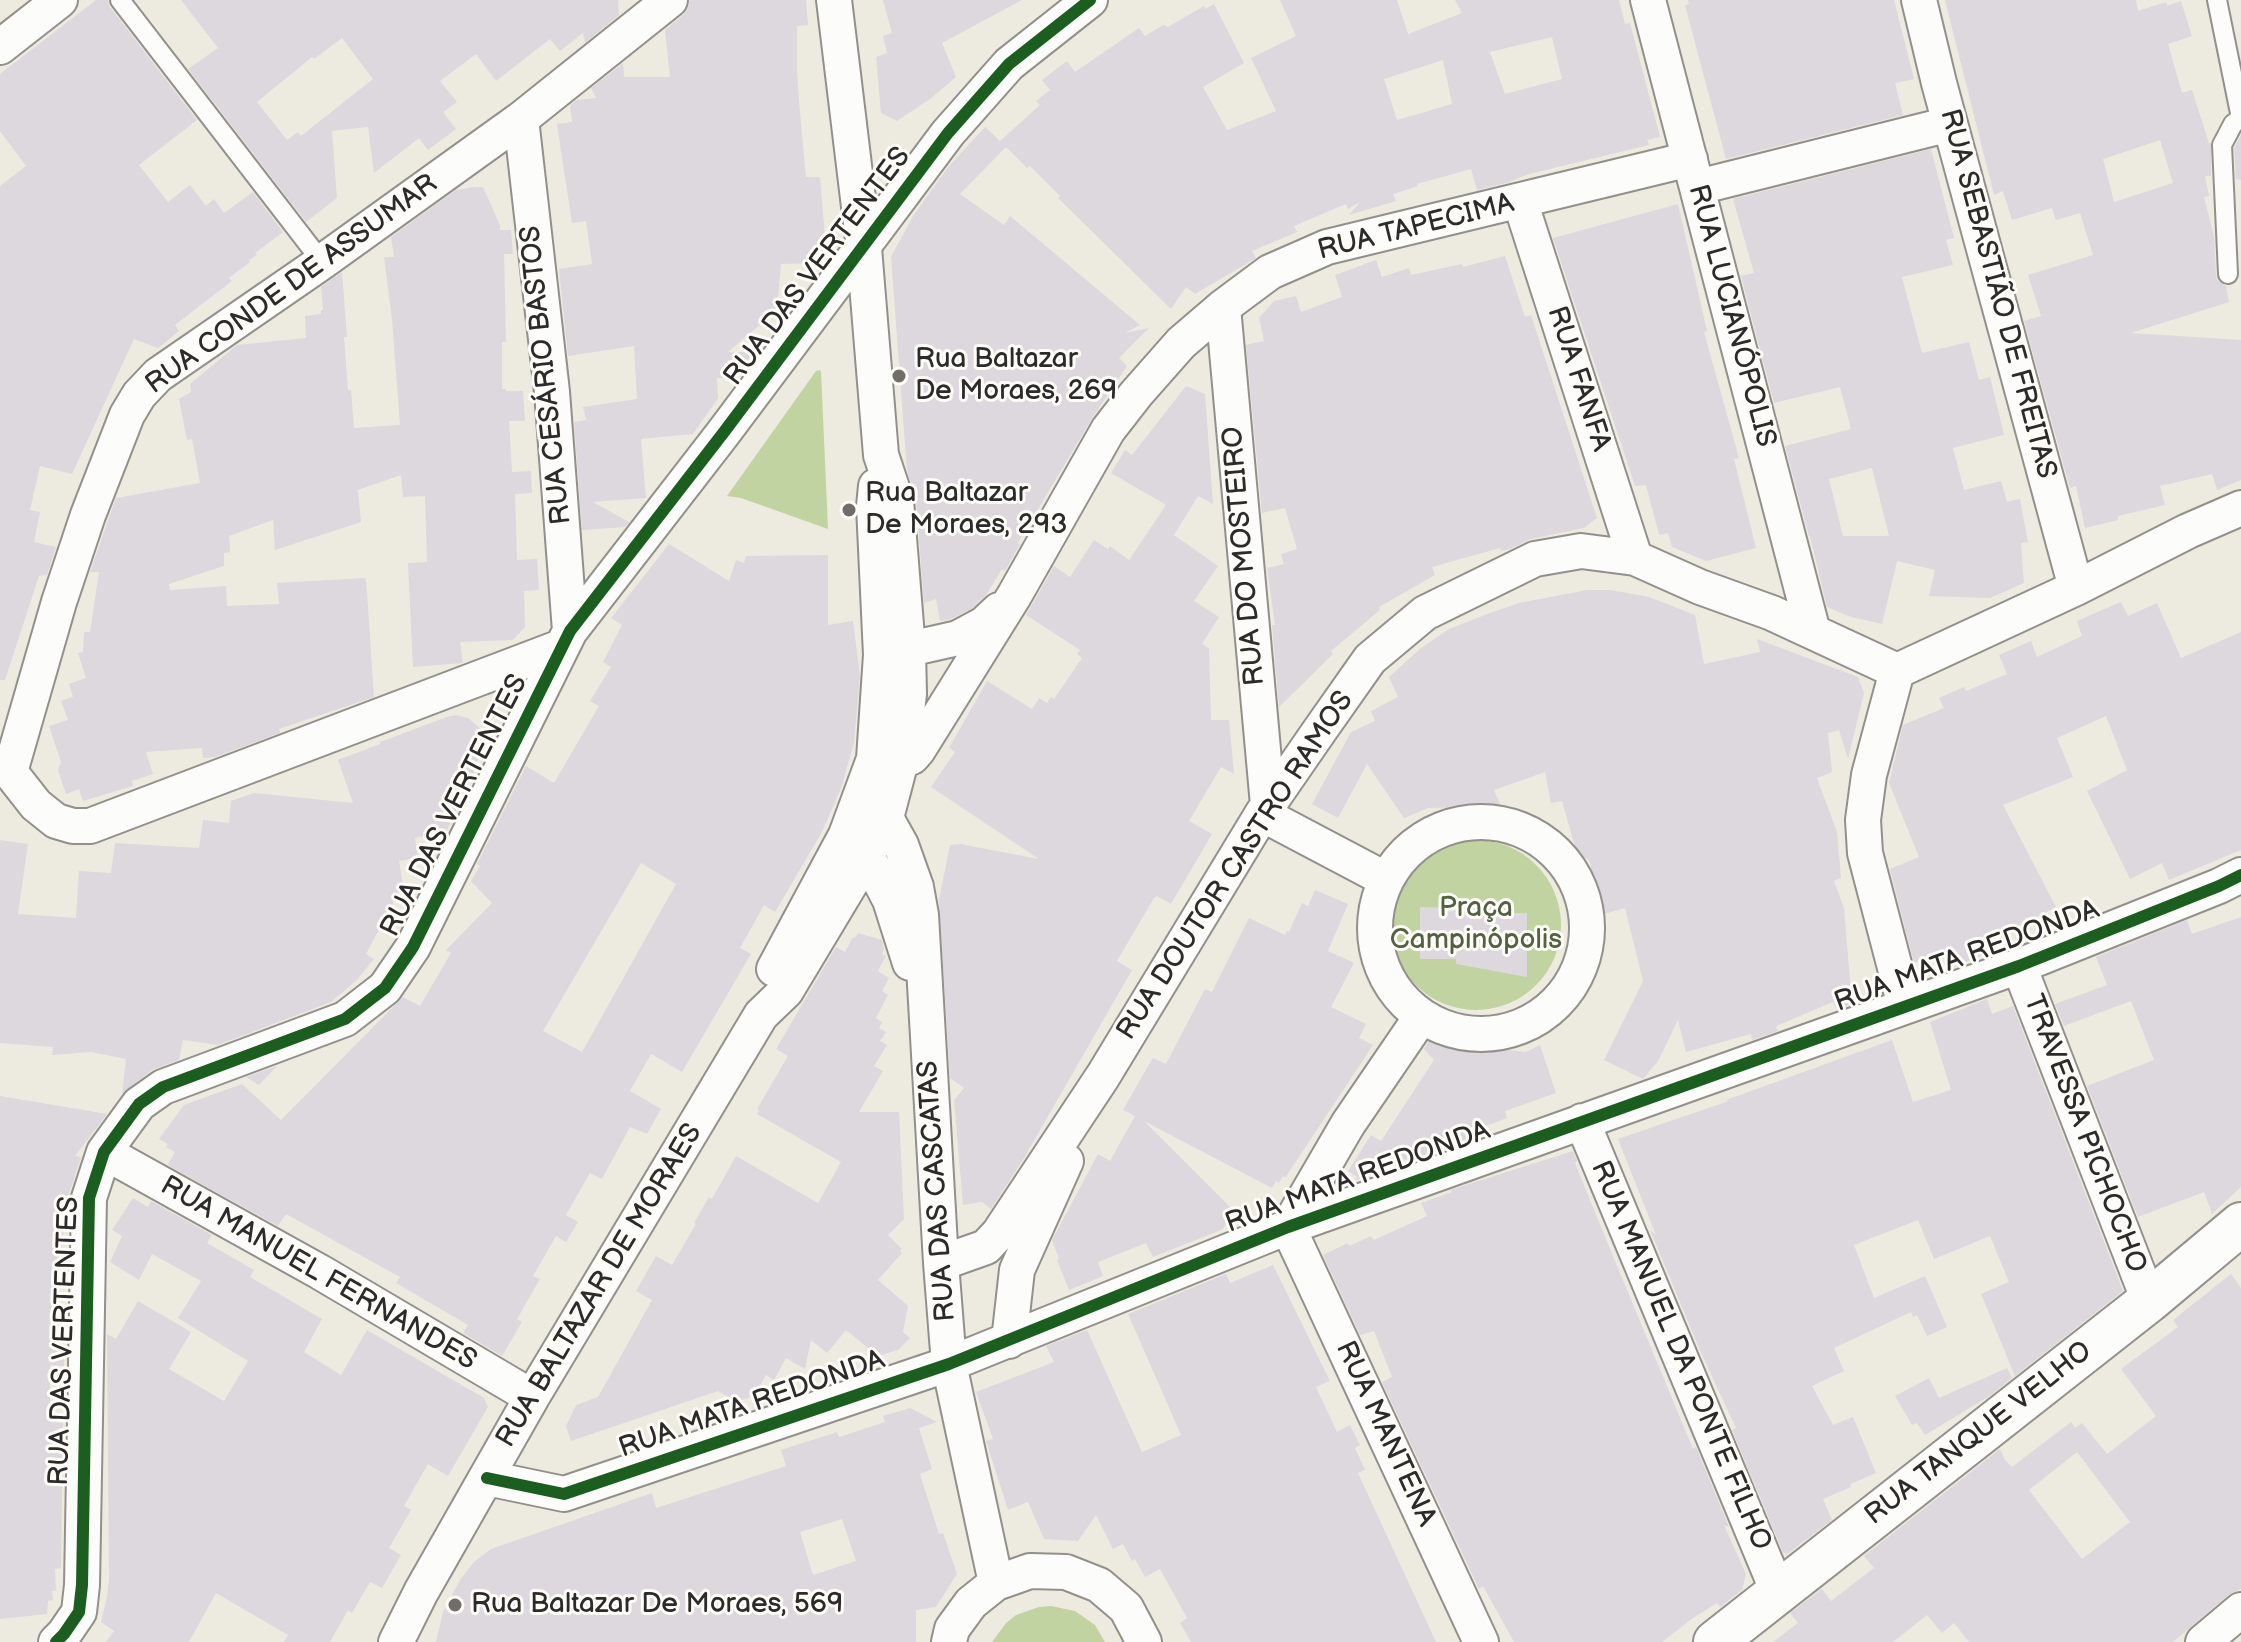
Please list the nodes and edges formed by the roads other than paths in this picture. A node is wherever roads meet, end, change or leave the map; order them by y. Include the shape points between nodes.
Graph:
1 (60, 0) edge
2 (120, 0) edge
3 (670, 0) edge
4 (834, 0) edge
5 (1090, 0) edge
6 (1648, 0) edge
7 (1919, 0) edge
8 (2217, 0) edge
9 (0, 47) edge
10 (2241, 118) edge
11 (521, 119) junction
12 (1950, 124) junction
13 (1694, 173) junction
14 (1520, 201) junction
15 (864, 248) junction
16 (322, 262) junction
17 (2228, 274) dead end
18 (1223, 307) junction
19 (2241, 508) edge
20 (1635, 558) junction
21 (2076, 588) junction
22 (1014, 596) junction
23 (1813, 632) junction
24 (566, 639) junction
25 (894, 653) junction
26 (1897, 671) junction
27 (888, 760) junction
28 (5, 770) edge
29 (872, 810) junction
30 (1265, 810) junction
31 (857, 845) junction
32 (2241, 875) edge
33 (1385, 879) junction
34 (2019, 966) junction
35 (1905, 1006) junction
36 (1421, 1017) junction
37 (928, 1034) junction
38 (1103, 1076) junction
39 (1582, 1121) junction
40 (104, 1152) junction
41 (2241, 1224) edge
42 (1288, 1227) junction
43 (986, 1247) junction
44 (941, 1263) junction
45 (1017, 1270) junction
46 (2149, 1301) junction
47 (1009, 1341) junction
48 (949, 1364) junction
49 (532, 1397) junction
50 (487, 1478) junction
51 (996, 1583) junction
52 (1778, 1592) junction
53 (2241, 1610) edge
54 (1718, 1641) edge
55 (56, 1642) edge
56 (396, 1642) edge
57 (949, 1642) edge
58 (1144, 1642) edge
59 (1481, 1642) edge
60 (2203, 1642) edge

1 - 9 street
2 - 16 lane
3 - 11 street, RUA CONDE DE ASSUMAR
4 - 15 street, RUA BALTAZAR DE MORAES
5 - 15 street, RUA DAS VERTENTES via 1009,64 948,133
6 - 13 street, RUA LUCIANÓPOLIS
7 - 12 street, RUA SEBASTIÃO DE FREITAS
8 - 10 lane
10 - 17 lane via 2222,145
11 - 16 street, RUA CONDE DE ASSUMAR
11 - 24 street, RUA CESÁRIO BASTOS via 552,392
12 - 13 street, RUA TAPECIMA
12 - 21 street, RUA SEBASTIÃO DE FREITAS
13 - 14 street, RUA TAPECIMA
13 - 23 street, RUA LUCIANÓPOLIS
14 - 18 street, RUA TAPECIMA via 1327,247 1270,272
14 - 20 street, RUA FANFA
15 - 24 street, RUA DAS VERTENTES
15 - 25 street, RUA BALTAZAR DE MORAES via 881,455 896,500
16 - 28 street, RUA CONDE DE ASSUMAR via 158,375 139,395 88,515
18 - 22 street, RUA TAPECIMA via 1181,343 1108,430
18 - 30 street, RUA DO MOSTEIRO
19 - 21 street
20 - 23 street, RUA DOUTOR CASTRO RAMOS
20 - 30 street, RUA DOUTOR CASTRO RAMOS via 1581,551 1535,559 1425,613 1370,659
21 - 26 street
22 - 25 street, RUA TAPECIMA via 984,624 958,638
22 - 27 street, RUA TAPECIMA via 918,750 912,757
23 - 26 street, RUA DOUTOR CASTRO RAMOS
24 - 28 street, RUA CONDE DE ASSUMAR via 90,826 56,821
24 - 40 street, RUA DAS VERTENTES via 413,947 385,988 345,1019 163,1087 139,1104
25 - 27 street, RUA BALTAZAR DE MORAES via 909,694
26 - 35 street via 1869,775 1863,820 1865,853
27 - 29 street, RUA BALTAZAR DE MORAES
29 - 31 street, RUA BALTAZAR DE MORAES
29 - 37 street, RUA DAS CASCATAS via 901,845 916,887
30 - 33 street
30 - 38 street, RUA DOUTOR CASTRO RAMOS
31 - 37 street, RUA DAS CASCATAS via 890,900
31 - 49 street, RUA BALTAZAR DE MORAES via 786,991 761,1015
32 - 34 street, RUA MATA REDONDA
33 - 36 street via 1375,908 1374,939 1382,969 1398,996
33 - 36 street via 1406,851 1434,832 1467,822 1502,823 1534,835 1552,849 1580,885 1588,919 1586,953 1572,984 1550,1010 1520,1028 1486,1035 1452,1031
34 - 35 street, RUA MATA REDONDA
34 - 46 street, TRAVESSA PICHOCHO
35 - 39 street, RUA MATA REDONDA
36 - 42 street via 1348,1124
37 - 44 street, RUA DAS CASCATAS
38 - 43 street, RUA DOUTOR CASTRO RAMOS
38 - 45 street, RUA DOUTOR CASTRO RAMOS
39 - 42 street, RUA MATA REDONDA
39 - 52 street, RUA MANUEL DA PONTE FILHO
40 - 49 street, RUA MANUEL FERNANDES
40 - 55 street, RUA DAS VERTENTES via 89,1198 82,1585 79,1612
41 - 46 street, RUA TANQUE VELHO
42 - 47 street, RUA MATA REDONDA
42 - 59 street, RUA MANTENA
43 - 44 street
43 - 45 street via 1000,1250
44 - 48 street, RUA DAS CASCATAS
45 - 47 street, RUA DOUTOR CASTRO RAMOS
46 - 52 street, RUA TANQUE VELHO
47 - 48 street, RUA MATA REDONDA
48 - 50 street, RUA MATA REDONDA via 564,1494
48 - 51 street, RUA DAS CASCATAS
49 - 50 street, RUA BALTAZAR DE MORAES
50 - 56 street, RUA BALTAZAR DE MORAES
51 - 57 street via 971,1603
51 - 58 street via 1030,1571 1066,1572 1099,1585 1126,1608
52 - 54 street, RUA TANQUE VELHO
53 - 60 street

